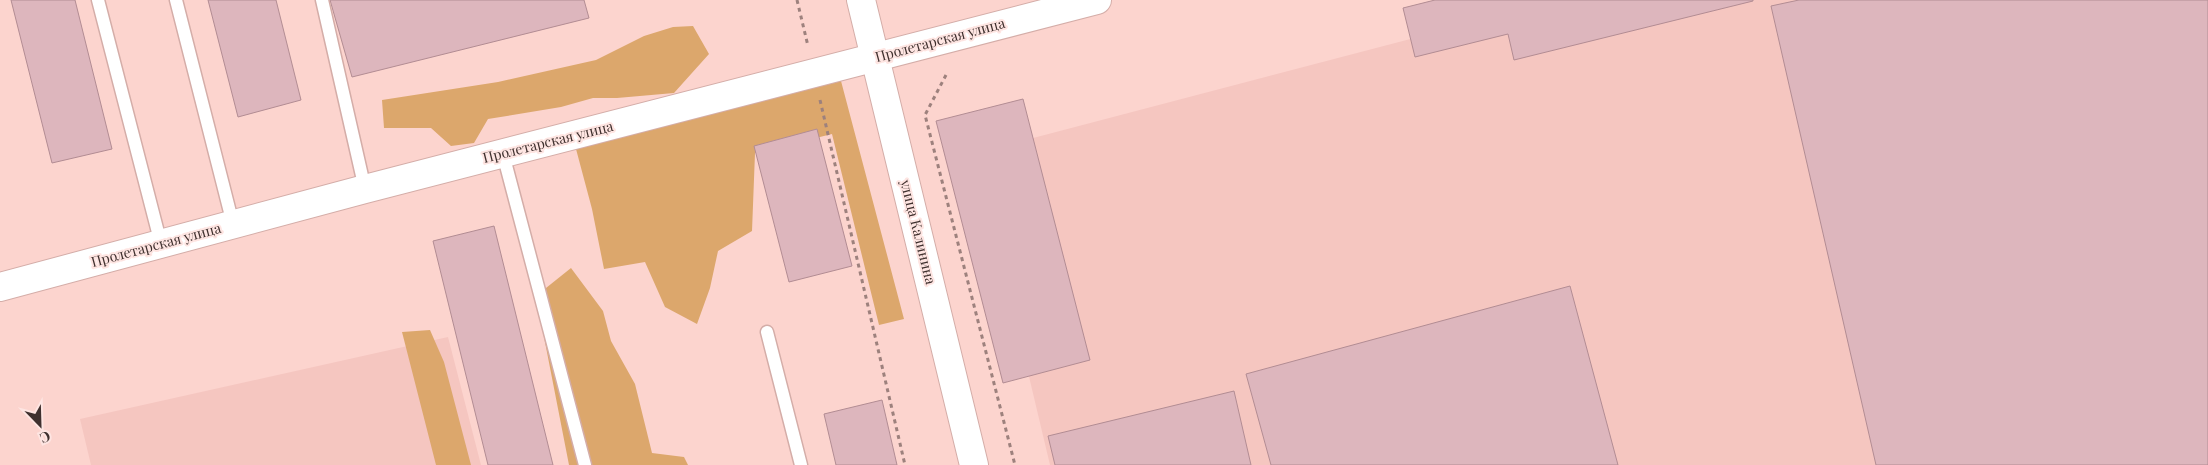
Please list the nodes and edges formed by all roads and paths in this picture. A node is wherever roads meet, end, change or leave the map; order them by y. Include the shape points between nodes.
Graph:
1 (98, 0) edge
2 (176, 0) edge
3 (322, 0) edge
4 (797, 0) edge
5 (861, 0) edge
6 (1097, 0) edge
7 (876, 57) junction
8 (814, 73) junction
9 (946, 75) dead end
10 (503, 154) junction
11 (366, 189) junction
12 (233, 224) junction
13 (161, 244) junction
14 (0, 287) edge
15 (767, 332) dead end
16 (585, 465) edge
17 (801, 465) edge
18 (905, 465) edge
19 (974, 465) edge
20 (1015, 465) edge

1 - 13 lane
2 - 12 lane
3 - 11 lane
4 - 8 path
5 - 7 street, улица Калинина
6 - 7 street, Пролетарская улица
7 - 8 street, Пролетарская улица
7 - 19 street, улица Калинина
8 - 10 street, Пролетарская улица
8 - 18 path
9 - 20 path via 925,115
10 - 11 street, Пролетарская улица
10 - 16 lane
11 - 12 street, Пролетарская улица
12 - 13 street, Пролетарская улица
13 - 14 street, Пролетарская улица
15 - 17 lane

